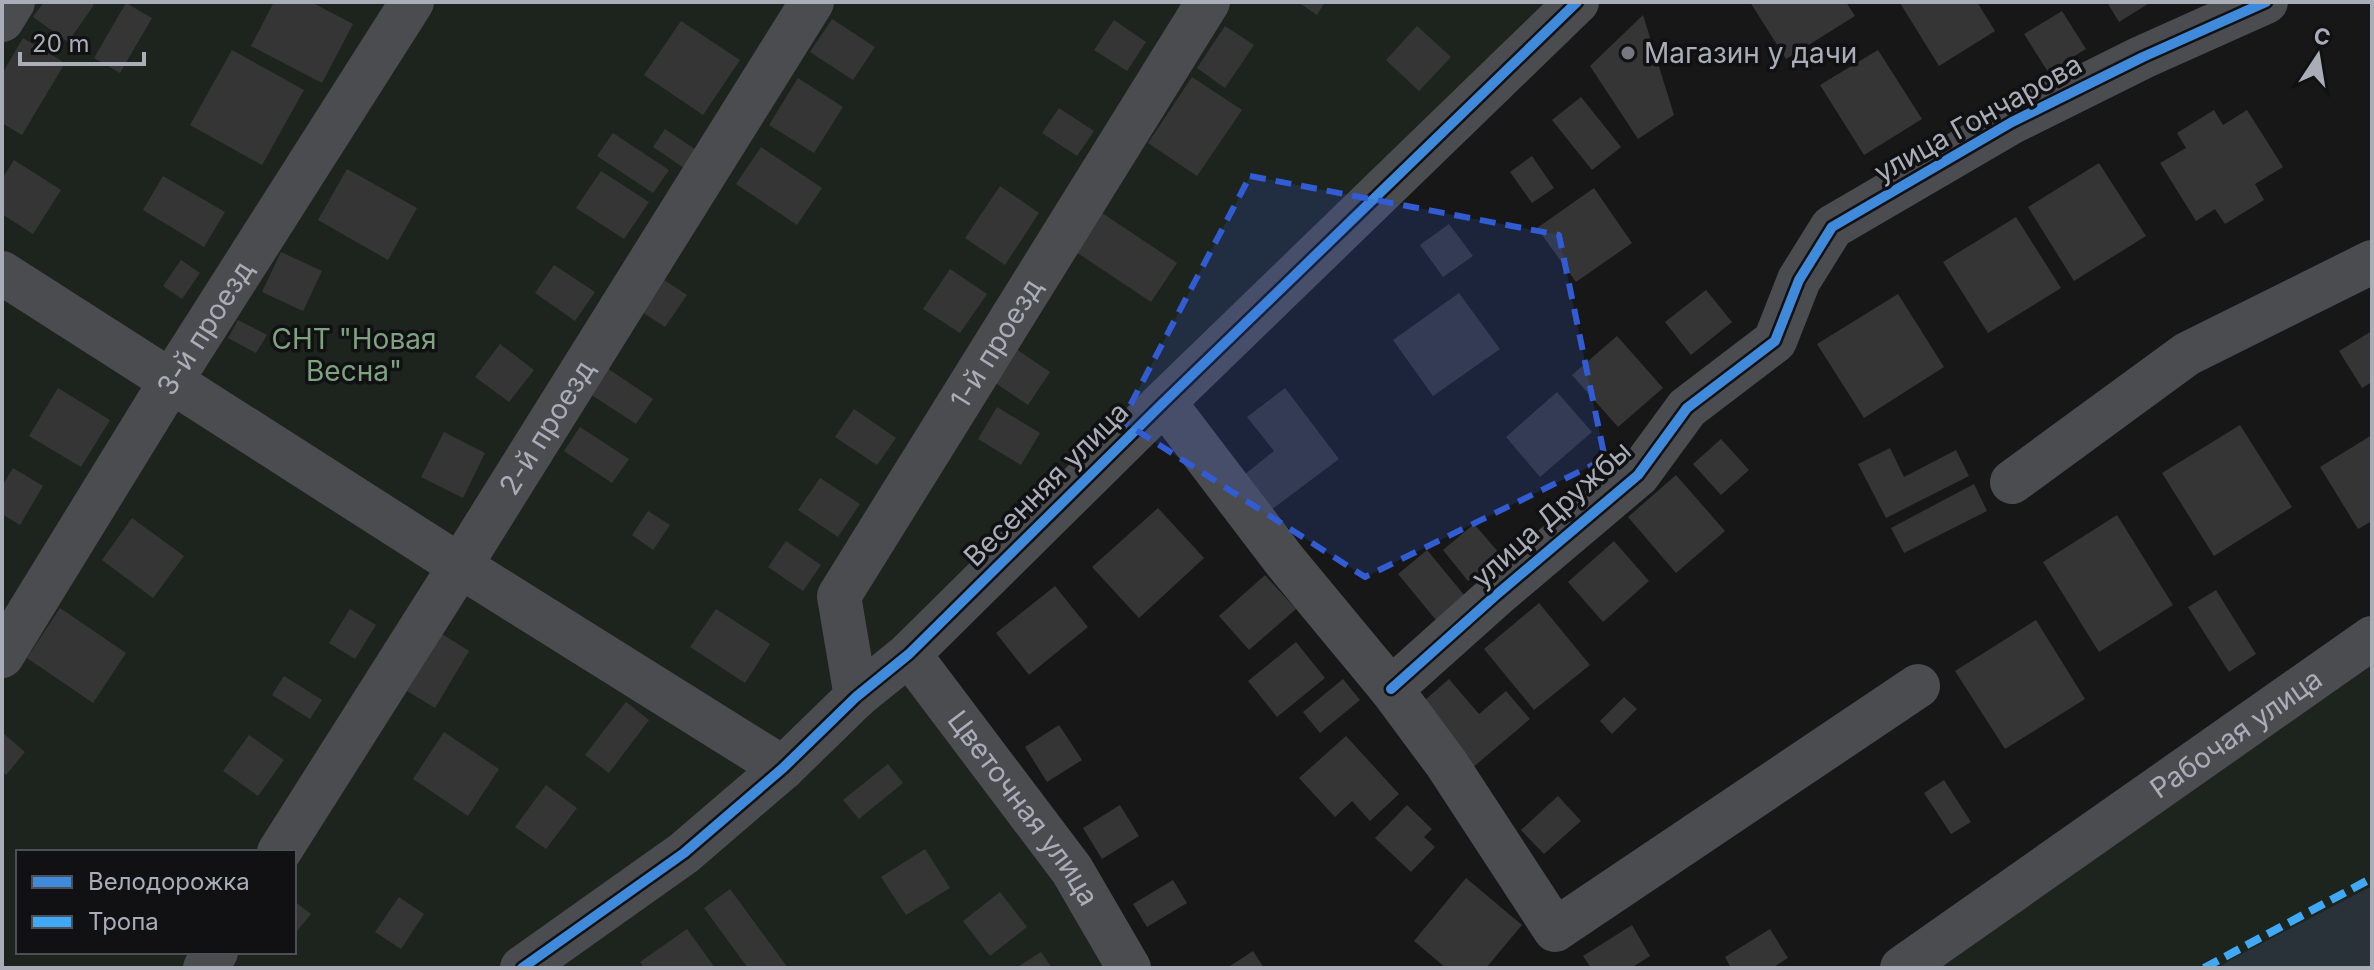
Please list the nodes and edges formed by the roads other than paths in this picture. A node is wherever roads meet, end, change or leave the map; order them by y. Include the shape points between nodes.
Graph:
1 (13, 2) edge
2 (412, 2) edge
3 (812, 2) edge
4 (1208, 2) edge
5 (1577, 2) edge
6 (2266, 2) edge
7 (2, 20) edge
8 (2372, 262) edge
9 (2, 273) edge
10 (1775, 341) joint
11 (171, 381) junction
12 (1164, 402) junction
13 (2012, 482) dead end
14 (460, 566) junction
15 (2372, 638) edge
16 (909, 654) junction
17 (2, 656) edge
18 (1918, 686) dead end
19 (1391, 689) junction
20 (856, 697) junction
21 (783, 768) junction
22 (280, 850) edge
23 (522, 968) edge
24 (1129, 968) edge
25 (1902, 968) edge

1 - 7 street
2 - 11 street, 3-й проезд
3 - 14 street, 2-й проезд
4 - 20 street, 1-й проезд via 839,596
5 - 12 street, Весенняя улица
6 - 10 street, улица Гончарова via 2012,122 1832,227 1799,280
8 - 13 street via 2187,354
9 - 11 street
10 - 19 street, улица Дружбы via 1687,408 1638,475
11 - 14 street
11 - 17 street, 3-й проезд
12 - 16 street, Весенняя улица
12 - 19 street
14 - 21 street
14 - 22 street, 2-й проезд
15 - 25 street, Рабочая улица
16 - 20 street, Весенняя улица
16 - 24 street, Цветочная улица via 1072,870
18 - 19 street via 1555,930
20 - 21 street, Весенняя улица
21 - 23 street, Весенняя улица via 684,853

